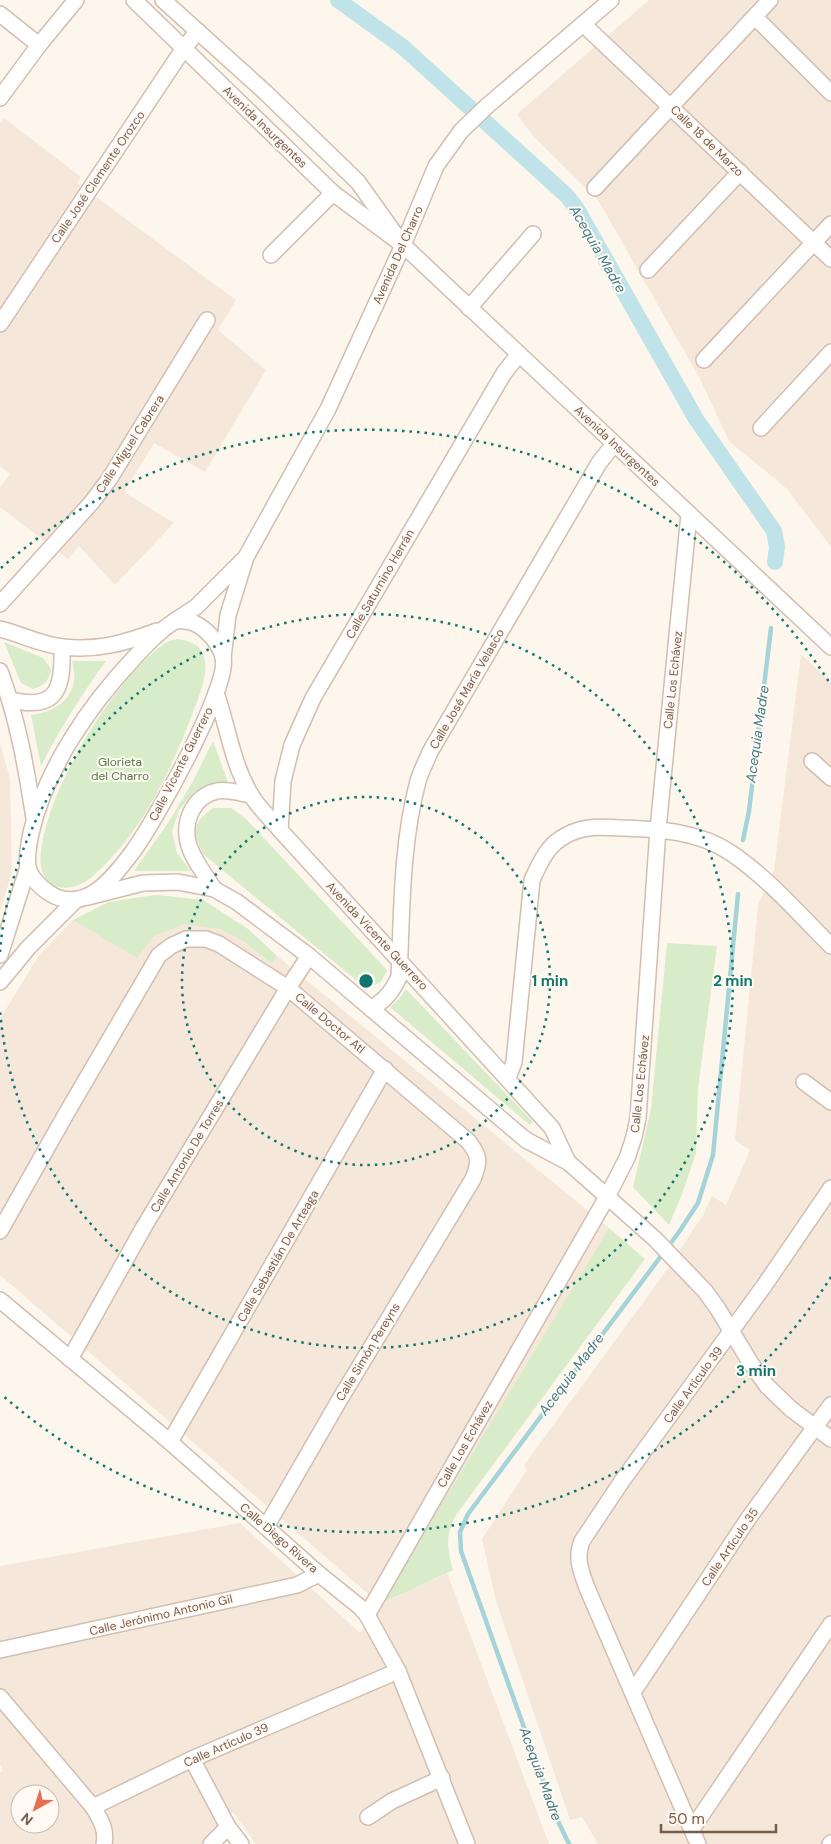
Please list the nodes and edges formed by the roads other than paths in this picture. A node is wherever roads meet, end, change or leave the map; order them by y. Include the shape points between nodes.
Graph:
1 (76, 0) edge
2 (134, 0) edge
3 (163, 0) edge
4 (612, 0) edge
5 (770, 0) edge
6 (0, 14) edge
7 (754, 17) junction
8 (583, 24) junction
9 (198, 31) junction
10 (39, 45) junction
11 (184, 48) junction
12 (831, 93) edge
13 (0, 98) edge
14 (671, 107) junction
15 (740, 172) junction
16 (595, 188) dead end
17 (333, 193) junction
18 (831, 224) edge
19 (533, 234) dead end
20 (813, 242) junction
21 (403, 246) junction
22 (271, 255) dead end
23 (831, 259) edge
24 (648, 270) dead end
25 (469, 308) junction
26 (207, 320) dead end
27 (0, 324) edge
28 (831, 352) edge
29 (519, 354) junction
30 (704, 360) dead end
31 (761, 428) dead end
32 (614, 444) junction
33 (690, 514) junction
34 (246, 557) junction
35 (0, 604) edge
36 (176, 620) junction
37 (0, 629) edge
38 (160, 630) junction
39 (831, 647) edge
40 (62, 648) junction
41 (224, 658) junction
42 (0, 672) edge
43 (216, 693) junction
44 (11, 700) junction
45 (812, 761) dead end
46 (831, 778) edge
47 (251, 795) junction
48 (34, 820) junction
49 (658, 829) junction
50 (280, 830) junction
51 (28, 867) junction
52 (214, 889) junction
53 (81, 899) junction
54 (831, 946) edge
55 (0, 955) edge
56 (309, 956) junction
57 (400, 961) junction
58 (0, 982) edge
59 (288, 988) junction
60 (371, 1009) junction
61 (386, 1069) junction
62 (508, 1078) junction
63 (804, 1082) dead end
64 (831, 1102) edge
65 (568, 1162) junction
66 (473, 1179) joint
67 (831, 1188) edge
68 (607, 1197) junction
69 (0, 1231) edge
70 (0, 1300) edge
71 (731, 1332) junction
72 (70, 1359) junction
73 (831, 1404) edge
74 (815, 1427) junction
75 (831, 1439) edge
76 (170, 1442) junction
77 (266, 1527) junction
78 (319, 1574) junction
79 (367, 1615) junction
80 (831, 1624) edge
81 (0, 1650) edge
82 (398, 1671) junction
83 (633, 1692) junction
84 (0, 1697) edge
85 (192, 1760) junction
86 (442, 1778) junction
87 (93, 1807) junction
88 (368, 1817) dead end
89 (228, 1827) junction
90 (692, 1829) junction
91 (104, 1844) edge
92 (211, 1844) edge
93 (241, 1844) edge
94 (467, 1844) edge
95 (698, 1844) edge

1 - 10 street
2 - 11 street, Avenida Insurgentes
3 - 9 street, Avenida Insurgentes
4 - 8 street, Avenida Del Charro
5 - 7 street
6 - 10 street
7 - 12 street
7 - 14 street
8 - 14 street, Calle 18 de Marzo
8 - 21 street, Avenida Del Charro via 461,131 436,166
9 - 11 street, Calle José Clemente Orozco
9 - 21 street, Avenida Insurgentes via 358,182
10 - 13 street
11 - 17 street, Avenida Insurgentes
11 - 27 street, Calle José Clemente Orozco
14 - 15 street, Calle 18 de Marzo
14 - 16 street
15 - 20 street, Calle 18 de Marzo
15 - 24 street
17 - 21 street, Avenida Insurgentes
17 - 22 street
18 - 20 street
19 - 25 street
20 - 23 street, Calle 18 de Marzo
20 - 30 street
21 - 25 street, Avenida Insurgentes
21 - 34 street, Avenida Del Charro via 328,409
25 - 29 street, Avenida Insurgentes
26 - 35 street, Calle Miguel Cabrera via 110,478
28 - 31 street
29 - 32 street, Avenida Insurgentes
29 - 50 street, Calle Saturnino Herrán via 504,373 313,698 292,745 283,781
32 - 33 street, Avenida Insurgentes
32 - 57 street, Calle José María Velasco via 599,463 549,548 430,752 418,779 403,878
33 - 39 street, Avenida Insurgentes
33 - 49 street, Calle Los Echávez
34 - 36 street, Avenida Del Charro via 196,607
34 - 41 street, Avenida Del Charro via 228,615
36 - 38 street
36 - 41 street via 192,622 203,628
37 - 40 street
38 - 40 street via 124,643 96,648
38 - 48 street via 120,673 84,720 65,752
40 - 44 street via 63,673 50,698 28,704
41 - 43 street, Calle Vicente Guerrero
42 - 44 street
43 - 47 street, Avenida Vicente Guerrero via 234,759
43 - 53 street, Calle Vicente Guerrero via 157,815 111,878
44 - 48 street
45 - 46 street
47 - 50 street, Avenida Vicente Guerrero
47 - 52 street via 218,791 206,795 192,809 186,832 188,844
48 - 51 street
49 - 54 street via 697,837 730,852
49 - 62 street via 596,827 575,831 556,842 541,861 532,880 514,1062
49 - 68 street, Calle Los Echávez via 638,1118 627,1158
50 - 57 street, Avenida Vicente Guerrero
51 - 53 street via 43,889 61,899
51 - 55 street
52 - 53 street, Avenida Vicente Guerrero via 178,882 143,883
52 - 56 street, Avenida Vicente Guerrero via 237,902
53 - 58 street via 28,948
56 - 59 street, Calle Antonio De Torres
56 - 60 street, Avenida Vicente Guerrero
57 - 60 street, Calle José María Velasco via 399,977 393,990 383,1002
57 - 62 street, Avenida Vicente Guerrero
59 - 61 street, Calle Doctor Atl
59 - 69 street, Calle Doctor Atl via 206,939 186,939 159,955
59 - 72 street, Calle Antonio De Torres via 145,1225
60 - 65 street, Avenida Vicente Guerrero via 526,1140
61 - 66 street, Calle Doctor Atl via 476,1150 478,1168
61 - 76 street, Calle Sebastián De Arteaga
62 - 65 street, Avenida Vicente Guerrero via 552,1128
63 - 64 street
65 - 68 street, Avenida Vicente Guerrero
66 - 77 street, Calle Simón Pereyns
67 - 71 street, Calle Artículo 39
68 - 71 street, Avenida Vicente Guerrero via 678,1261 705,1291
68 - 79 street, Calle Los Echávez
70 - 72 street, Calle Diego Rivera
71 - 74 street, Avenida Vicente Guerrero via 767,1386
71 - 83 street, Calle Artículo 39 via 622,1481 579,1550 578,1560 587,1588
72 - 76 street, Calle Diego Rivera
73 - 74 street, Calle Artículo 35
74 - 75 street, Avenida Vicente Guerrero
74 - 83 street, Calle Artículo 35 via 748,1519
76 - 77 street, Calle Diego Rivera
77 - 78 street, Calle Diego Rivera
78 - 79 street, Calle Diego Rivera
78 - 81 street, Calle Jerónimo Antonio Gil via 297,1585
79 - 82 street, Calle Diego Rivera
80 - 90 street
82 - 85 street, Calle Artículo 39
82 - 86 street, Calle Diego Rivera
83 - 90 street, Calle Artículo 39
84 - 87 street
85 - 87 street, Calle Artículo 39
85 - 89 street
86 - 88 street via 392,1801
86 - 94 street, Calle Diego Rivera
87 - 91 street via 105,1832
89 - 92 street
89 - 93 street
90 - 95 street, Calle Artículo 39

